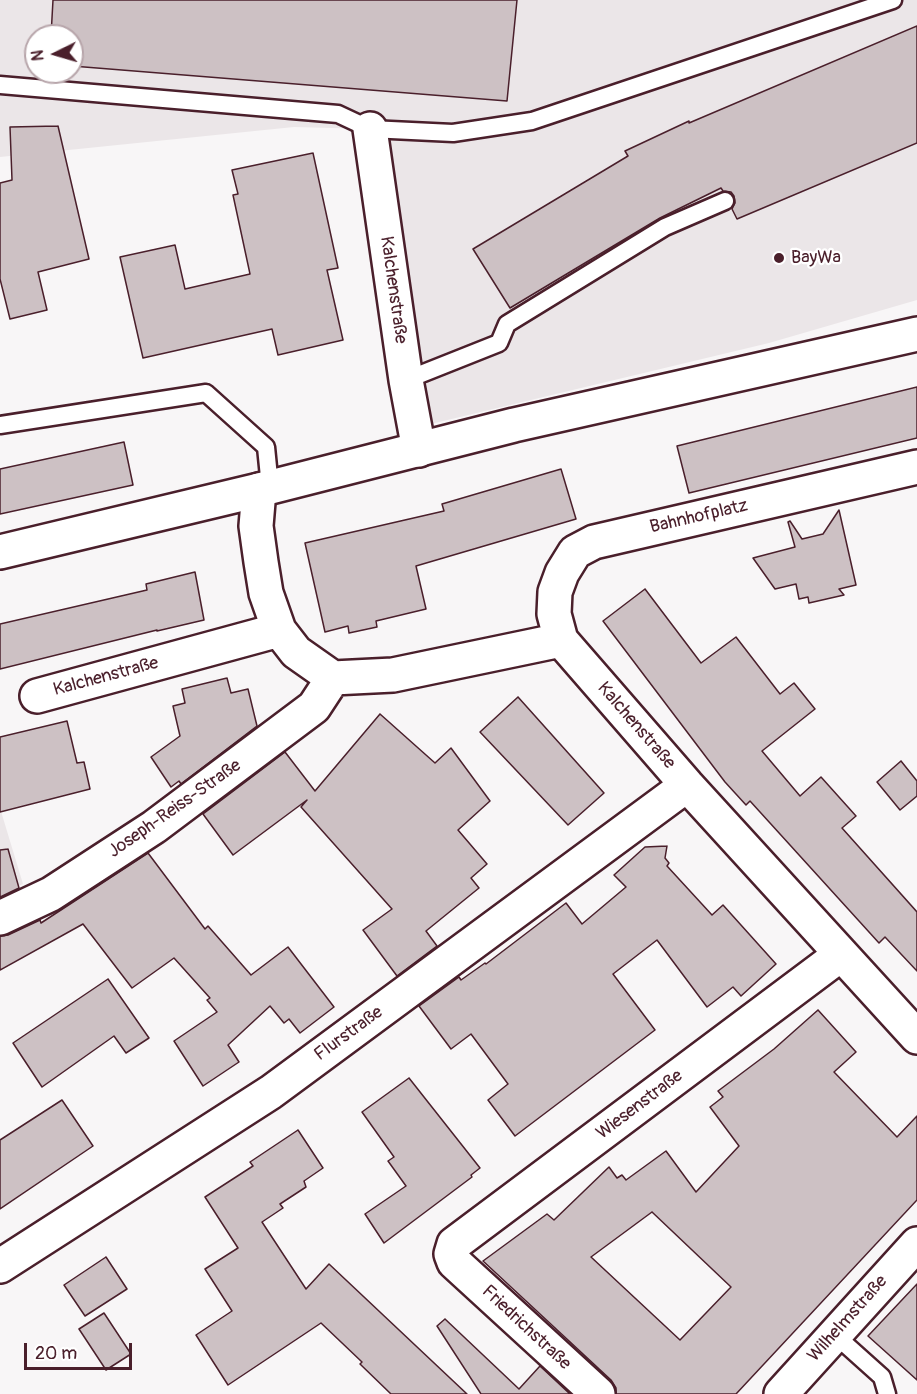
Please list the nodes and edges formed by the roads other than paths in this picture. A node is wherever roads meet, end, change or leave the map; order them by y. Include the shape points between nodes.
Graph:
1 (893, 0) edge
2 (0, 86) edge
3 (370, 129) junction
4 (725, 201) dead end
5 (917, 334) edge
6 (406, 380) junction
7 (0, 425) edge
8 (419, 450) junction
9 (917, 468) edge
10 (264, 488) junction
11 (0, 552) edge
12 (279, 630) junction
13 (561, 640) junction
14 (333, 678) junction
15 (37, 696) dead end
16 (687, 785) junction
17 (0, 918) edge
18 (840, 955) junction
19 (917, 1038) edge
20 (917, 1244) edge
21 (454, 1262) joint
22 (0, 1266) edge
23 (834, 1334) junction
24 (598, 1394) edge
25 (781, 1394) edge
26 (886, 1394) edge

1 - 3 lane via 532,121 453,133
2 - 3 lane via 338,114
3 - 6 street, Kalchenstraße
4 - 6 lane via 665,227 507,324 499,344
5 - 8 street
6 - 8 street, Kalchenstraße
7 - 10 lane via 206,393 266,447
8 - 10 street
9 - 13 street, Bahnhofplatz via 594,542 575,552 555,592 554,614
10 - 11 street
10 - 12 street via 256,526 266,593
12 - 14 street via 296,652
12 - 15 street, Kalchenstraße
13 - 14 street via 393,675
13 - 16 street, Kalchenstraße
14 - 17 street, Joseph-Reiss-Straße via 314,708 154,827 51,894
16 - 18 street, Kalchenstraße
16 - 22 street, Flurstraße via 271,1092
18 - 19 street, Kalchenstraße
18 - 21 street, Wiesenstraße via 454,1244
20 - 23 street, Wilhelmstraße
21 - 24 street, Friedrichstraße
23 - 25 street, Wilhelmstraße
23 - 26 lane via 882,1377

